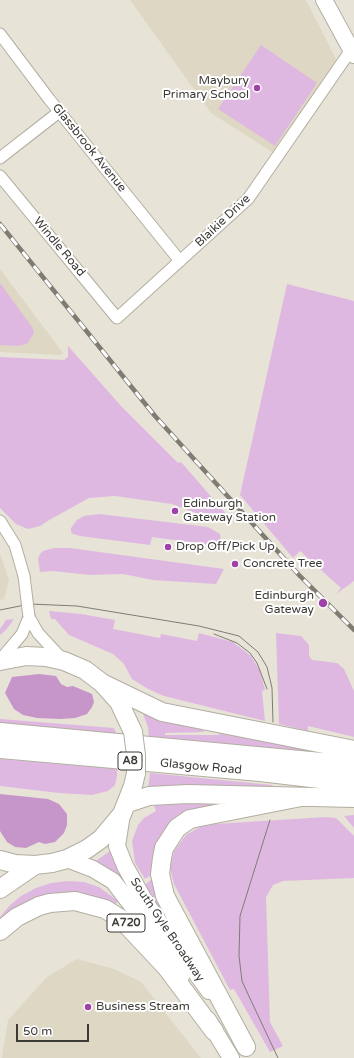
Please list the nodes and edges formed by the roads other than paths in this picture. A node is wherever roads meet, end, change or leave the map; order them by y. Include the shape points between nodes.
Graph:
1 (324, 0) edge
2 (0, 34) edge
3 (353, 52) edge
4 (59, 112) junction
5 (0, 158) edge
6 (0, 176) edge
7 (180, 261) junction
8 (117, 318) joint
9 (0, 521) edge
10 (29, 617) junction
11 (0, 660) edge
12 (64, 661) junction
13 (102, 683) junction
14 (0, 732) edge
15 (0, 749) edge
16 (354, 750) edge
17 (354, 765) edge
18 (354, 784) edge
19 (301, 797) junction
20 (354, 798) edge
21 (125, 809) junction
22 (67, 859) junction
23 (0, 860) edge
24 (35, 865) junction
25 (0, 889) edge
26 (0, 931) edge
27 (214, 1031) junction
28 (249, 1053) edge
29 (231, 1058) edge

1 - 3 street
2 - 4 street, Glassbrook Avenue
3 - 7 street, Blaikie Drive via 248,199
4 - 5 street
4 - 7 street, Glassbrook Avenue
6 - 8 street, Windle Road
7 - 8 street, Blaikie Drive
9 - 10 street, bridge via 15,545 24,576
10 - 11 street via 22,634
10 - 12 street via 38,633
11 - 12 main road via 26,656
12 - 13 main road via 85,670
13 - 16 main road via 162,712
13 - 21 main road, bridge via 119,702 132,732 136,773
14 - 17 main road, Glasgow Road / A8
15 - 18 main road, Glasgow Road / A8 via 260,772
19 - 20 main road
19 - 21 main road via 188,794 149,796
19 - 28 main road via 190,819 177,828 164,848 160,874 165,896
21 - 22 main road via 101,839
21 - 28 street, South Gyle Broadway via 117,846 134,883
22 - 24 main road
22 - 27 street, South Gyle Broadway via 104,874 118,886 164,948
23 - 24 main road
24 - 25 main road
26 - 27 main road, A720 via 17,917 50,903 75,901 105,909 121,919 167,968
27 - 29 street, South Gyle Broadway

